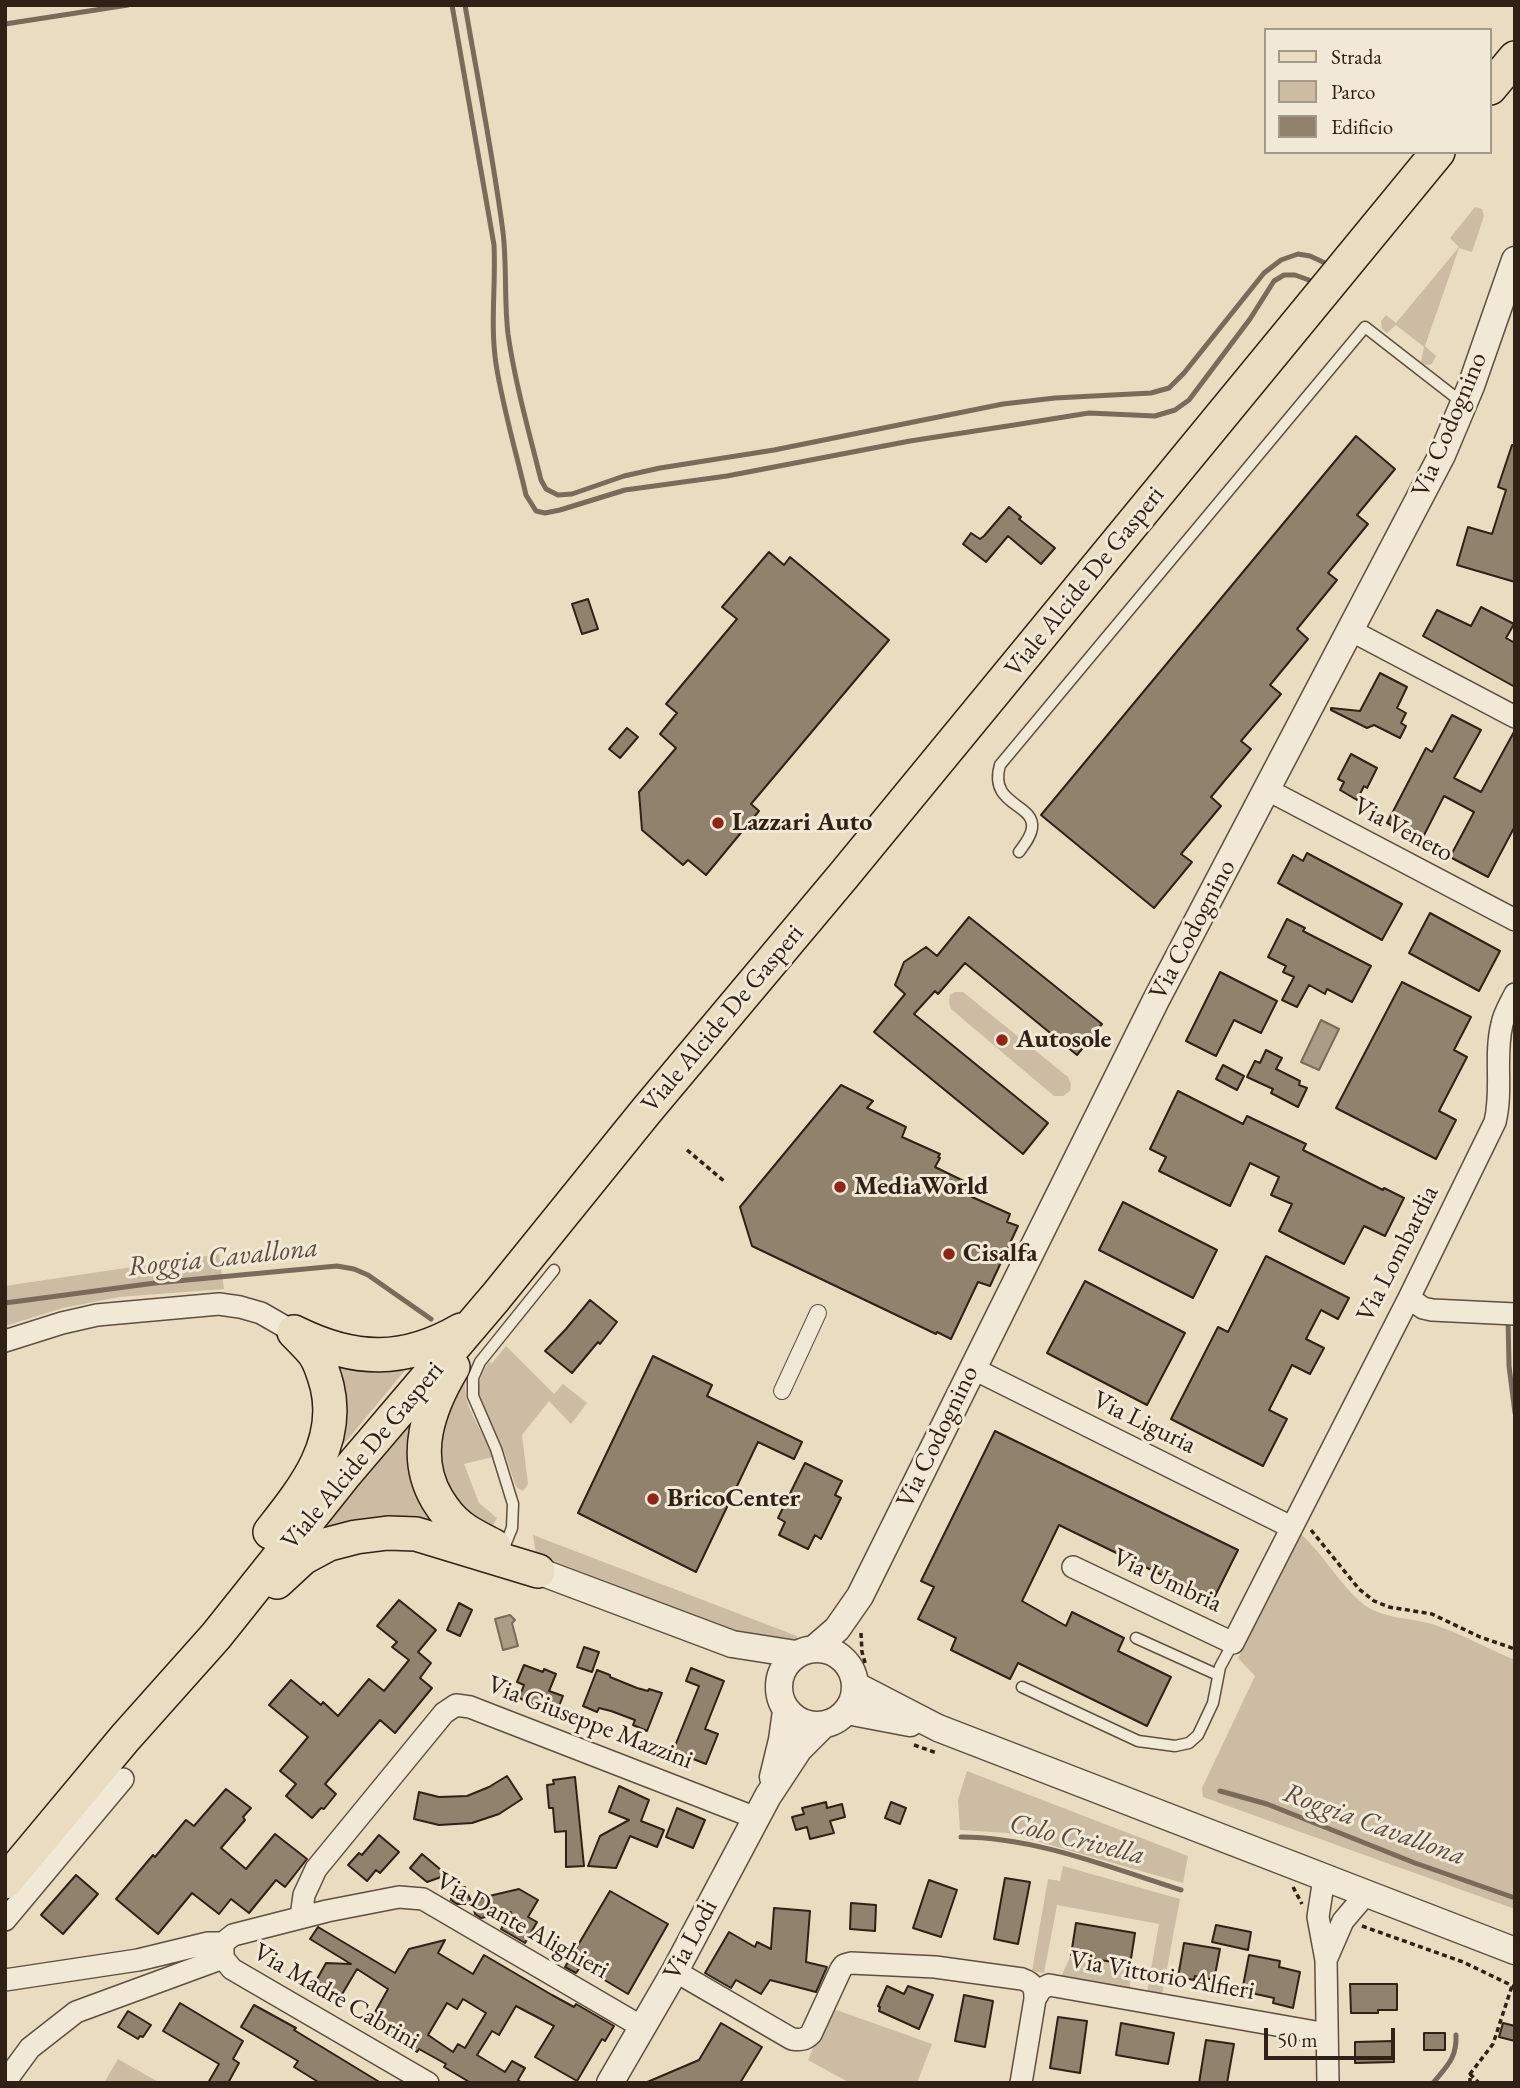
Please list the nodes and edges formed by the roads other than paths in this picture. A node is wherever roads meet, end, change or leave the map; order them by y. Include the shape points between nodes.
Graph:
1 (1515, 58) edge
2 (1492, 86) edge
3 (1436, 154) edge
4 (1515, 260) edge
5 (1464, 404) junction
6 (1350, 630) junction
7 (1515, 717) edge
8 (1266, 789) junction
9 (1019, 852) dead end
10 (1515, 920) edge
11 (1515, 994) edge
12 (1507, 1071) edge
13 (554, 1270) dead end
14 (1409, 1298) junction
15 (485, 1309) junction
16 (818, 1312) dead end
17 (1515, 1314) edge
18 (294, 1332) junction
19 (5, 1341) edge
20 (972, 1368) junction
21 (782, 1391) dead end
22 (1293, 1523) junction
23 (501, 1555) junction
24 (1073, 1567) dead end
25 (538, 1571) joint
26 (860, 1596) junction
27 (1136, 1638) dead end
28 (1233, 1643) junction
29 (732, 1644) junction
30 (206, 1647) junction
31 (806, 1651) junction
32 (1218, 1675) junction
33 (861, 1682) junction
34 (1022, 1688) dead end
35 (782, 1701) junction
36 (846, 1711) junction
37 (823, 1725) junction
38 (938, 1728) junction
39 (125, 1738) junction
40 (123, 1779) dead end
41 (762, 1807) junction
42 (5, 1846) edge
43 (1324, 1878) junction
44 (5, 1882) edge
45 (1366, 1894) junction
46 (301, 1917) junction
47 (5, 1920) edge
48 (223, 1951) junction
49 (1515, 1951) edge
50 (1326, 1959) junction
51 (675, 1971) junction
52 (5, 1980) edge
53 (1035, 1999) junction
54 (642, 2027) junction
55 (1327, 2034) junction
56 (5, 2082) edge
57 (428, 2083) edge
58 (610, 2083) edge
59 (1021, 2083) edge
60 (1328, 2083) edge

1 - 2 main road
3 - 15 main road, Viale Alcide De Gasperi
4 - 5 street, Via Codognino
5 - 6 street, Via Codognino
5 - 9 lane via 1365,327 999,765 998,785 1004,796 1029,815 1032,823
6 - 7 street
6 - 8 street, Via Codognino
8 - 10 street, Via Veneto
8 - 20 street, Via Codognino
11 - 12 street, Via Lombardia via 1501,1027
12 - 14 street, Via Lombardia via 1495,1122
13 - 23 lane via 480,1362 473,1378 473,1396 513,1504 512,1528
14 - 17 street via 1432,1311
14 - 22 street, Via Lombardia
15 - 18 main road via 445,1339 393,1354 341,1351
15 - 23 main road via 477,1335 440,1388 428,1420 424,1460 444,1511
15 - 30 main road, Viale Alcide De Gasperi
16 - 21 street
18 - 19 street via 261,1313 219,1304 97,1315
18 - 30 main road via 314,1353 330,1397 331,1422 324,1448 298,1497 216,1602 206,1625
20 - 22 street, Via Liguria
20 - 26 street, Via Codognino
22 - 28 street, Via Umbria
23 - 25 main road
23 - 30 main road via 416,1534 388,1533 329,1544 303,1558
24 - 28 street, Via Umbria
25 - 29 street
26 - 31 street, Via Codognino via 837,1629
26 - 33 street, Via Codognino via 851,1635
27 - 32 lane
28 - 32 lane
29 - 31 street
29 - 35 street via 761,1669
30 - 39 main road, Viale Alcide De Gasperi
31 - 33 street via 828,1650 839,1656
31 - 35 street via 788,1661 782,1671
32 - 34 lane via 1213,1703 1198,1735 1175,1746 1138,1741
33 - 36 street
33 - 38 street
35 - 37 street via 803,1723
35 - 41 street, Via Lodi via 782,1740
36 - 37 street
36 - 38 street
37 - 41 street, Via Lodi via 799,1749
38 - 43 street
39 - 42 main road via 69,1777
39 - 44 main road, Viale Alcide De Gasperi
40 - 47 street
41 - 46 street, Via Giuseppe Mazzini via 456,1705 444,1713 316,1869 304,1895
41 - 51 street, Via Lodi
43 - 45 street
43 - 50 street via 1318,1917
45 - 49 street
45 - 50 street via 1343,1921
46 - 48 street, Via Dante Alighieri via 233,1935
46 - 54 street, Via Dante Alighieri via 399,1898 423,1899
48 - 52 street via 208,1942 138,1959
48 - 56 street, Via Madre Cabrini via 76,2012 30,2048
48 - 57 street, Via Madre Cabrini via 232,1969
50 - 55 street
51 - 53 street via 798,2040 811,2034 841,1969 851,1963 1022,1979 1034,1987
51 - 54 street, Via Lodi
53 - 55 street, Via Vittorio Alfieri via 1044,1986 1054,1985
53 - 59 street
54 - 58 street, Via Lodi
55 - 60 street

